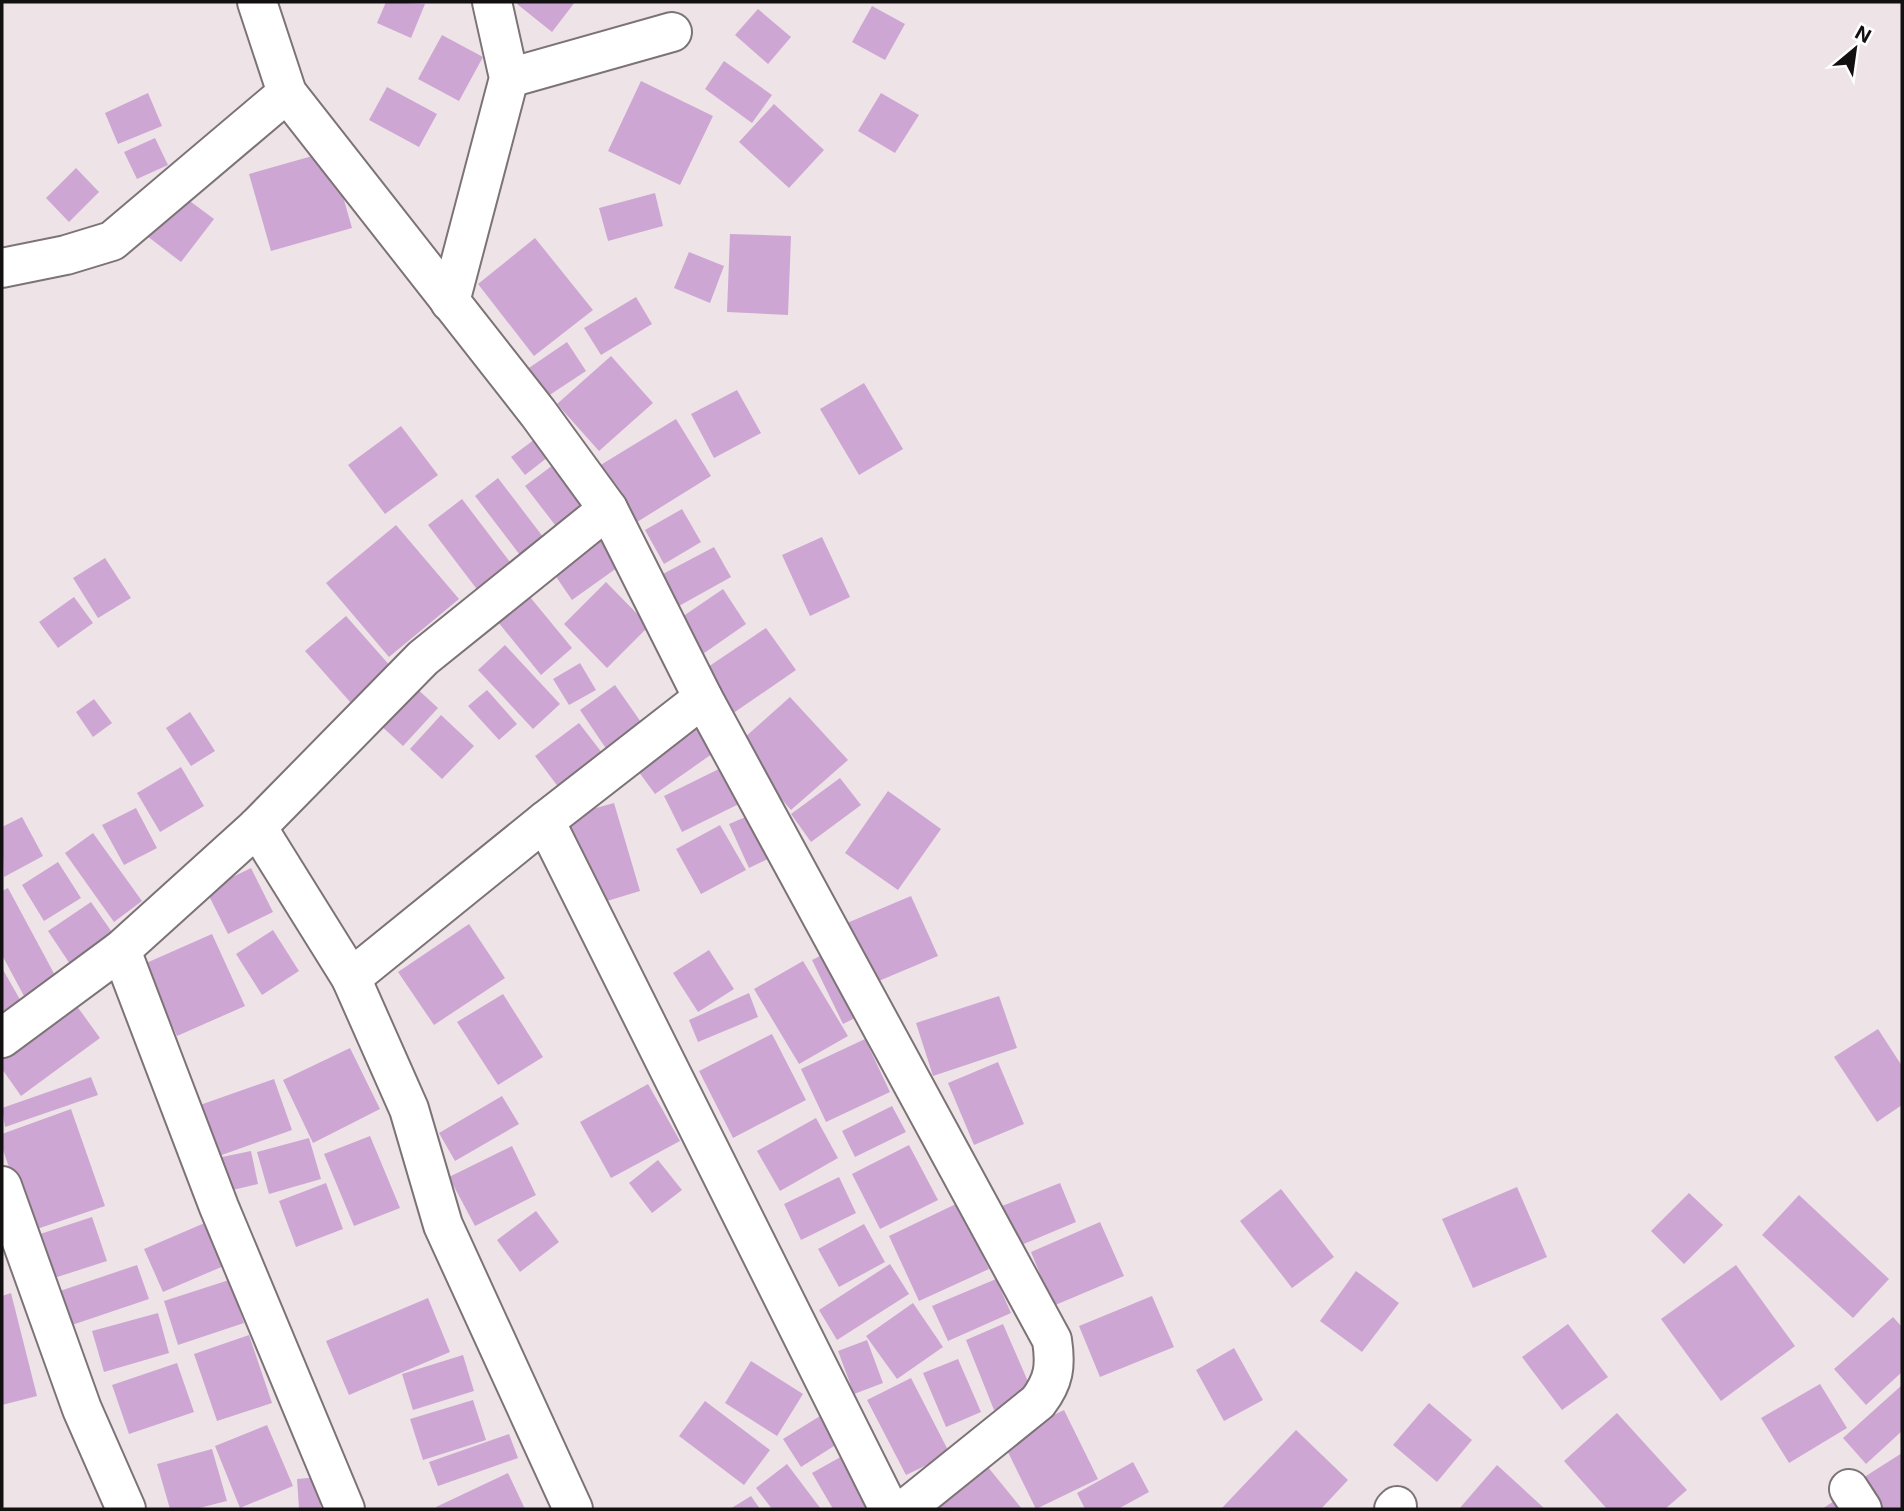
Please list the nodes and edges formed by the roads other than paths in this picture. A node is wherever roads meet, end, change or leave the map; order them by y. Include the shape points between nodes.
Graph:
1 (257, 2) edge
2 (492, 2) edge
3 (672, 32) dead end
4 (509, 78) junction
5 (287, 93) junction
6 (2, 268) edge
7 (450, 303) junction
8 (608, 509) junction
9 (704, 698) junction
10 (545, 821) junction
11 (257, 827) junction
12 (121, 950) junction
13 (351, 978) junction
14 (2, 1038) edge
15 (2, 1186) edge
16 (126, 1509) edge
17 (345, 1509) edge
18 (573, 1509) edge
19 (889, 1509) edge
20 (905, 1509) edge

1 - 5 street
2 - 4 street
3 - 4 street
4 - 7 street
5 - 6 street via 112,241
5 - 7 street
7 - 8 street
8 - 9 street
8 - 11 street via 423,658
9 - 10 street
9 - 20 street via 1052,1340 1056,1365 1050,1387 1038,1402
10 - 13 street
10 - 19 street
11 - 12 street
11 - 13 street
12 - 14 street
12 - 17 street via 219,1207
13 - 18 street via 409,1109 443,1225
15 - 16 street via 82,1409

